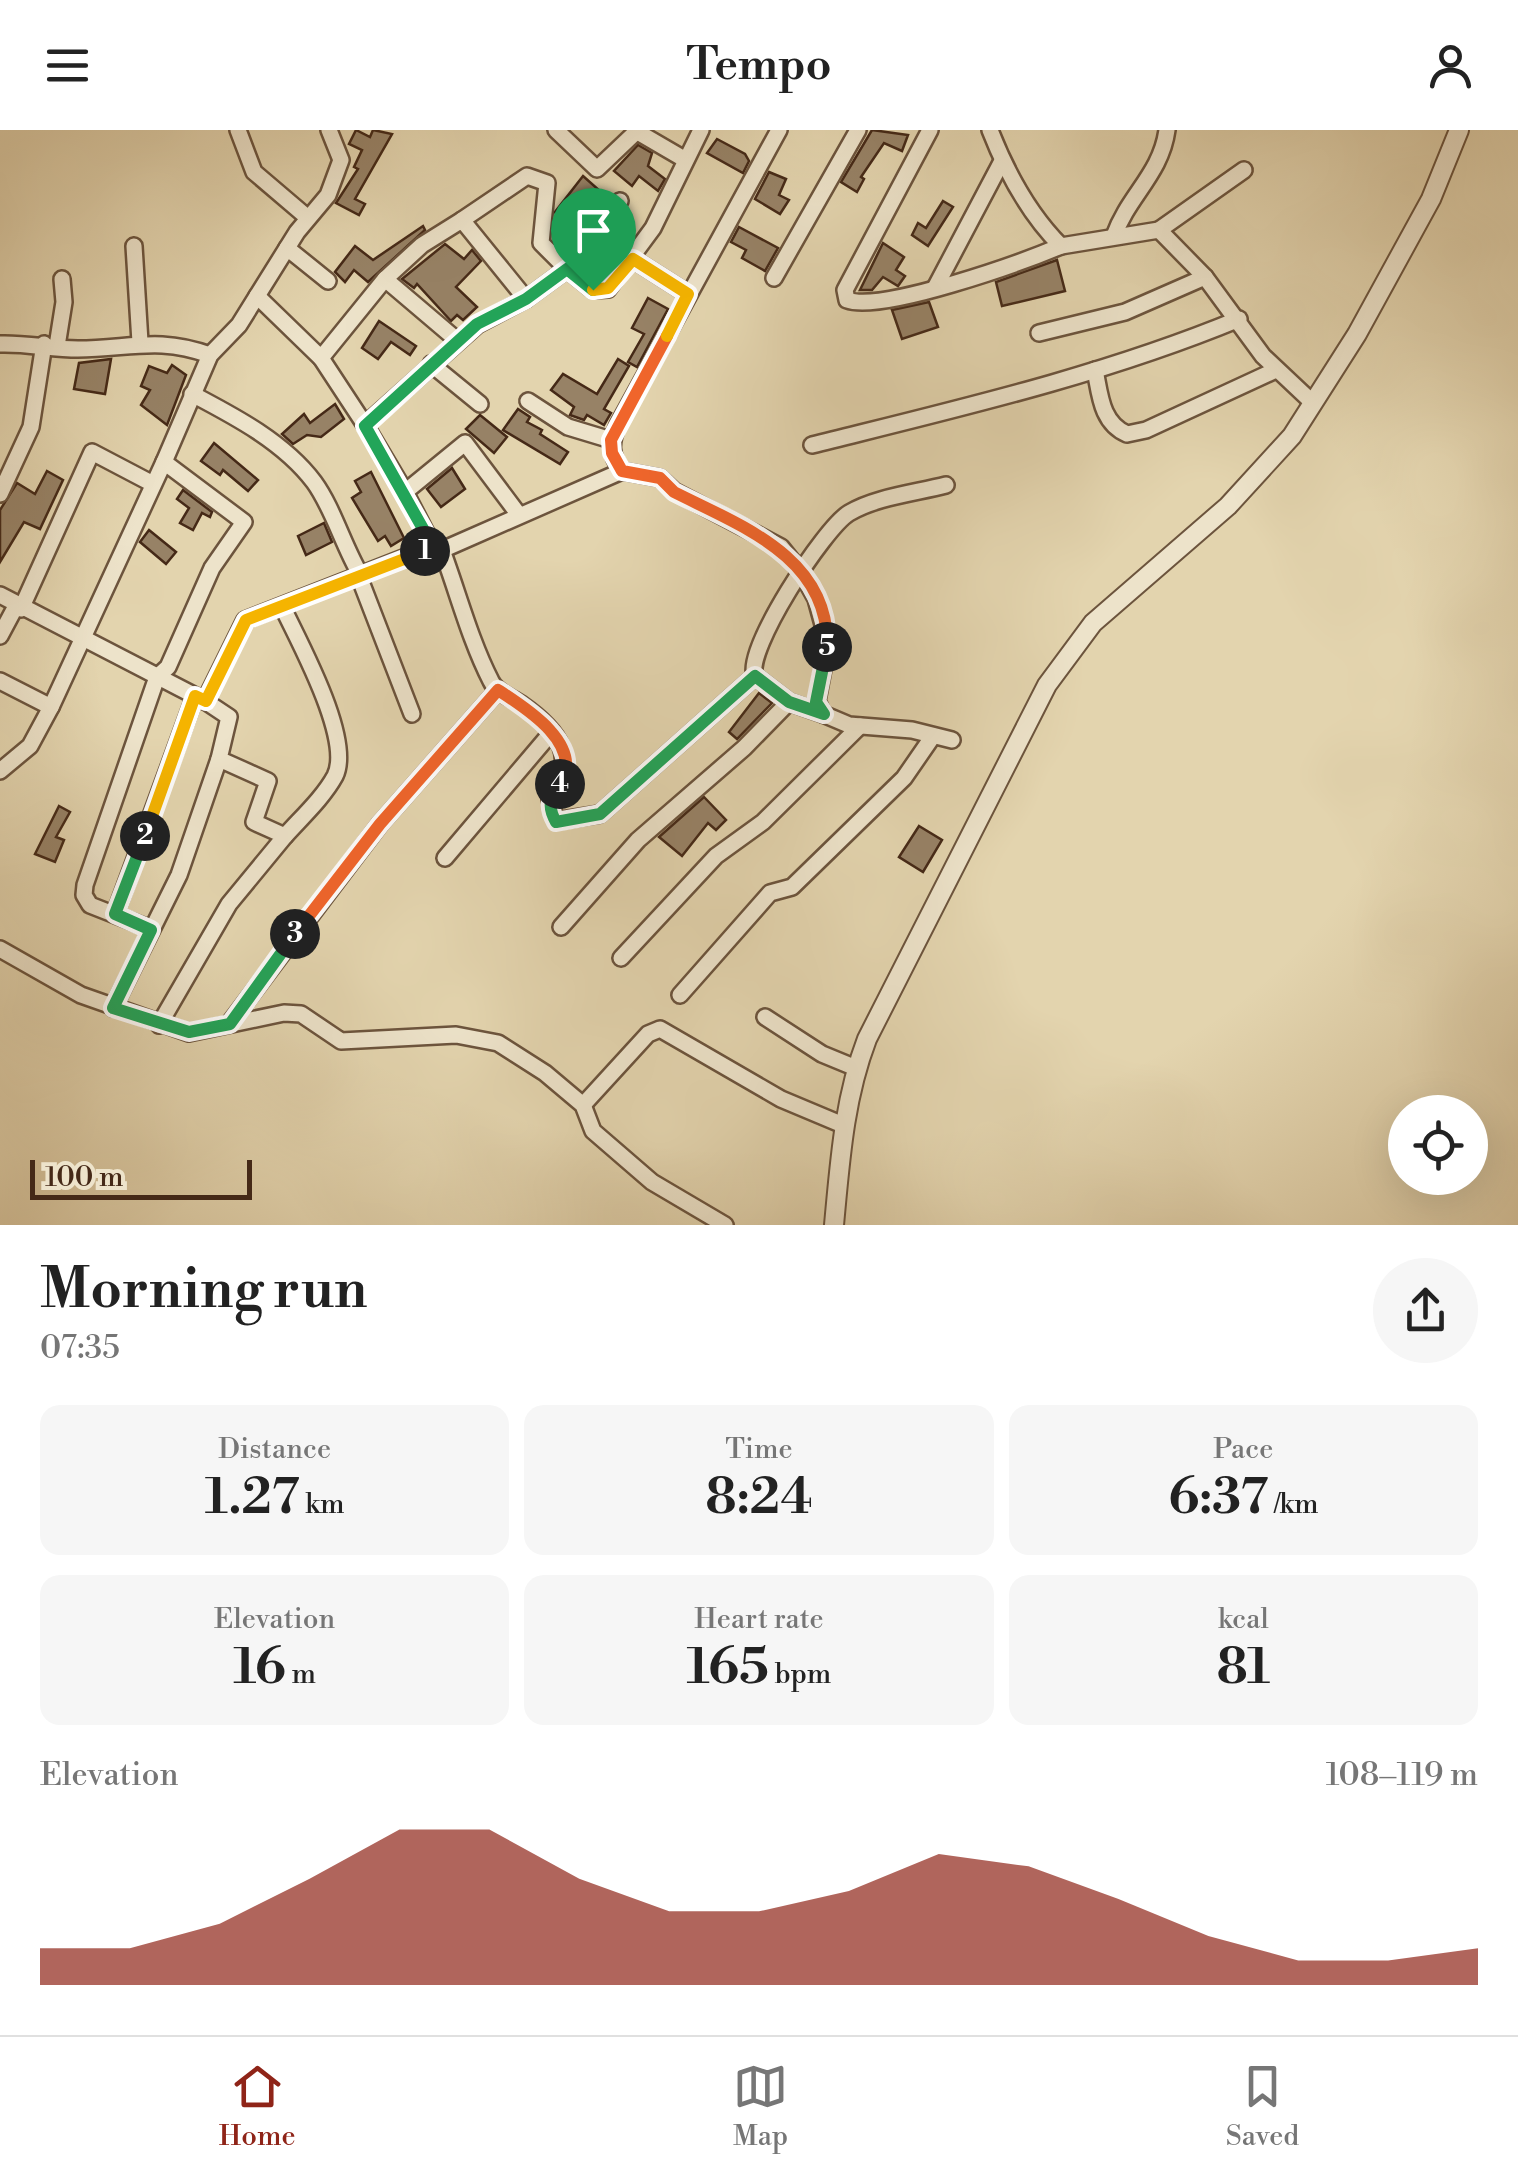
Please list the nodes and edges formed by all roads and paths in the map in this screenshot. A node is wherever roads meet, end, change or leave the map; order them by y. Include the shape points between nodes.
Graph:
1 (238, 130) edge
2 (329, 130) edge
3 (556, 130) edge
4 (701, 130) edge
5 (780, 130) edge
6 (858, 130) edge
7 (930, 130) edge
8 (990, 130) edge
9 (1167, 130) edge
10 (1460, 130) edge
11 (637, 131) edge
12 (684, 159) junction
13 (1002, 161) junction
14 (1244, 170) dead end
15 (620, 201) dead end
16 (308, 218) junction
17 (462, 220) junction
18 (1158, 230) junction
19 (1114, 236) junction
20 (134, 246) dead end
21 (1061, 246) junction
22 (286, 248) junction
23 (633, 259) junction
24 (567, 269) junction
25 (1205, 277) junction
26 (774, 278) dead end
27 (62, 279) dead end
28 (386, 279) junction
29 (328, 281) dead end
30 (934, 288) junction
31 (688, 294) junction
32 (257, 296) junction
33 (526, 299) junction
34 (1238, 319) junction
35 (1039, 333) dead end
36 (458, 341) junction
37 (140, 342) junction
38 (0, 344) edge
39 (50, 345) junction
40 (210, 355) junction
41 (321, 358) junction
42 (431, 364) junction
43 (1094, 370) junction
44 (1276, 370) junction
45 (192, 394) junction
46 (528, 401) dead end
47 (1313, 403) junction
48 (480, 404) dead end
49 (365, 426) junction
50 (611, 440) junction
51 (812, 445) dead end
52 (164, 462) junction
53 (622, 471) junction
54 (153, 484) junction
55 (946, 486) dead end
56 (405, 492) junction
57 (0, 494) edge
58 (519, 515) junction
59 (439, 550) junction
60 (801, 572) junction
61 (359, 574) junction
62 (0, 596) edge
63 (18, 608) junction
64 (283, 608) junction
65 (0, 636) edge
66 (84, 642) junction
67 (755, 676) junction
68 (157, 678) junction
69 (0, 681) edge
70 (498, 690) junction
71 (200, 698) junction
72 (789, 702) junction
73 (51, 707) junction
74 (412, 714) dead end
75 (824, 714) junction
76 (860, 726) junction
77 (551, 733) junction
78 (933, 736) junction
79 (952, 740) dead end
80 (219, 759) junction
81 (0, 771) edge
82 (284, 836) junction
83 (445, 858) dead end
84 (115, 914) junction
85 (561, 927) dead end
86 (151, 930) junction
87 (0, 949) edge
88 (621, 958) dead end
89 (680, 995) dead end
90 (113, 1008) junction
91 (765, 1018) dead end
92 (230, 1024) junction
93 (160, 1025) junction
94 (856, 1068) junction
95 (583, 1105) junction
96 (843, 1125) junction
97 (725, 1225) edge
98 (834, 1225) edge

1 - 16 street via 254,172
2 - 16 street via 341,160 328,195
3 - 11 street via 597,169
4 - 12 street
5 - 31 street
6 - 26 street
7 - 30 street via 845,296 858,304
8 - 13 street
9 - 19 street via 1159,164
10 - 47 street via 1431,199
11 - 12 street
12 - 23 street
13 - 21 street
13 - 30 street
14 - 18 street
15 - 24 street
16 - 22 street
17 - 24 street via 527,176 547,183 541,243
17 - 28 street
17 - 33 street
18 - 19 street
18 - 25 street
19 - 21 street
20 - 37 street
21 - 30 street
22 - 29 street
22 - 32 street
23 - 24 street via 599,291
23 - 31 street
24 - 33 street
25 - 34 street
25 - 35 street via 1125,312
27 - 39 street via 64,302
28 - 36 street
28 - 41 street
31 - 50 street
32 - 40 street
32 - 41 street
33 - 36 street
34 - 43 street
34 - 44 street
36 - 42 street
37 - 39 street via 78,350
37 - 40 street via 181,344
38 - 39 street
39 - 57 street via 31,427
40 - 45 street
41 - 49 street
42 - 48 street
42 - 49 street
43 - 44 street via 1104,412 1127,434
43 - 51 street
44 - 47 street
45 - 52 street
45 - 61 street via 294,460 316,484
46 - 50 street via 568,427
47 - 94 street via 1228,506 1092,623 1071,649 1047,684
49 - 56 street
50 - 53 street
52 - 54 street
52 - 68 street via 244,522 212,568
53 - 58 street
53 - 60 street via 660,478 674,492 781,547
54 - 63 street via 92,452
54 - 66 street
55 - 60 street via 846,514
56 - 58 street via 465,443
56 - 59 street
58 - 59 street
59 - 61 street
59 - 70 street
60 - 67 street via 753,657
60 - 75 street via 828,643 816,702
61 - 64 street
61 - 74 street
62 - 63 street
63 - 65 street
63 - 66 street
64 - 71 street via 246,620
64 - 82 street via 320,686 340,754 336,774
66 - 68 street
66 - 73 street
67 - 72 street
67 - 77 street via 600,814 556,822 550,799 566,775 566,760
68 - 71 street
68 - 84 street via 86,885 90,906
69 - 73 street
70 - 77 street
70 - 92 street via 380,824
71 - 80 street via 229,717
71 - 84 street
72 - 75 street
72 - 85 street via 638,840
73 - 81 street via 30,746
75 - 76 street
76 - 78 street
76 - 88 street via 763,822 716,856
77 - 83 street
78 - 79 street
78 - 89 street via 904,778 792,887 770,893
80 - 82 street via 268,781 254,822
80 - 86 street via 179,875
82 - 93 street via 230,904
84 - 86 street
86 - 90 street
87 - 90 street
90 - 93 street
91 - 94 street
92 - 93 street via 189,1032
92 - 95 street via 284,1013 301,1014 341,1041 359,1044 480,1037 532,1064
94 - 96 street
95 - 96 street via 648,1034 660,1030
95 - 97 street via 592,1131 606,1145 652,1182
96 - 98 street

